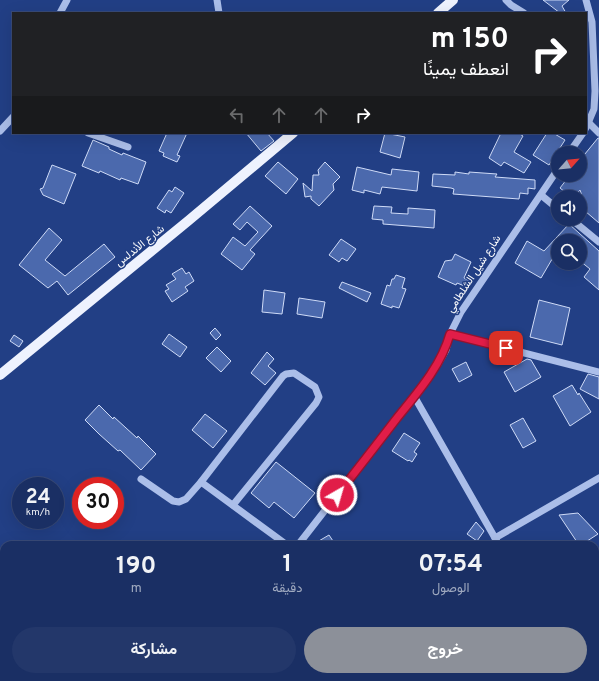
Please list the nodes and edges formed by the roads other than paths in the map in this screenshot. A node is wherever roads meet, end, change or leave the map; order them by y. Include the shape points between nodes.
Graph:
1 (66, 0) edge
2 (217, 0) edge
3 (453, 0) edge
4 (506, 0) edge
5 (586, 0) edge
6 (60, 12) edge
7 (219, 12) edge
8 (439, 12) edge
9 (522, 12) edge
10 (592, 42) edge
11 (12, 118) edge
12 (587, 126) edge
13 (0, 131) edge
14 (599, 133) edge
15 (91, 134) edge
16 (292, 134) edge
17 (581, 134) edge
18 (574, 146) edge
19 (128, 147) dead end
20 (551, 180) edge
21 (541, 195) junction
22 (551, 203) edge
23 (579, 226) edge
24 (599, 242) edge
25 (450, 334) junction
26 (599, 372) edge
27 (0, 375) edge
28 (414, 396) junction
29 (599, 478) edge
30 (141, 480) dead end
31 (201, 482) junction
32 (233, 505) junction
33 (495, 538) junction
34 (282, 541) edge
35 (301, 541) edge
36 (497, 541) edge

1 - 6 street
2 - 7 street
3 - 8 main road
4 - 9 street
5 - 10 street via 592,22
10 - 12 street via 594,109
11 - 13 street
12 - 14 street
15 - 19 street
16 - 27 main road, شارع الأندلس
17 - 18 street
20 - 21 street, شارع شيل الشلطامي
21 - 22 street
21 - 25 street, شارع شيل الشلطامي via 460,312
23 - 24 street
25 - 26 street
25 - 28 street, شارع شيل الشلطامي via 446,350
28 - 33 street
28 - 35 street, شارع شيل الشلطامي
29 - 33 street
30 - 31 street via 173,502 186,499
31 - 32 street
31 - 32 street via 283,376 294,373 315,388 319,397 316,402
32 - 34 street
33 - 36 street

